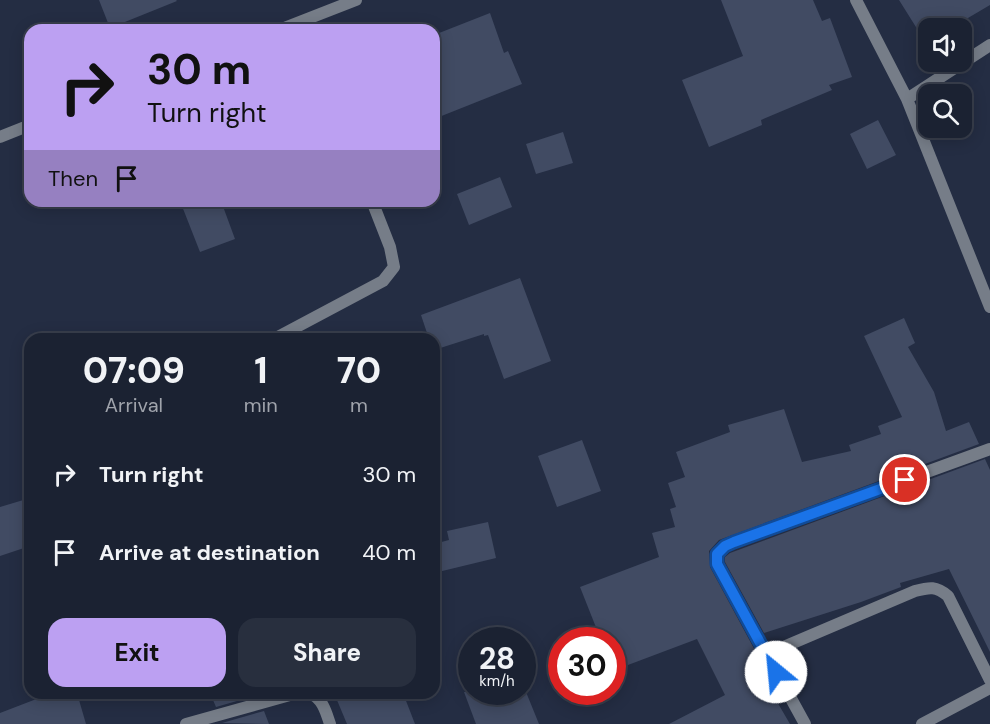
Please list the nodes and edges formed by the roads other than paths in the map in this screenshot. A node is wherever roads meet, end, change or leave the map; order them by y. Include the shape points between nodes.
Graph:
1 (356, 0) edge
2 (856, 0) edge
3 (306, 24) edge
4 (990, 45) edge
5 (907, 99) junction
6 (24, 127) edge
7 (0, 137) edge
8 (374, 207) edge
9 (990, 307) edge
10 (285, 333) edge
11 (990, 449) edge
12 (767, 654) junction
13 (990, 680) edge
14 (990, 688) edge
15 (276, 699) edge
16 (319, 699) edge
17 (186, 724) edge
18 (330, 724) edge
19 (805, 724) edge
20 (922, 724) edge

1 - 3 street
2 - 5 street
4 - 5 street
5 - 9 street
6 - 7 street
8 - 10 street via 394,267 383,281
11 - 12 street via 725,546 717,554 717,564
12 - 13 street via 930,587 948,596
12 - 19 street
14 - 20 street
15 - 17 street
16 - 18 street

